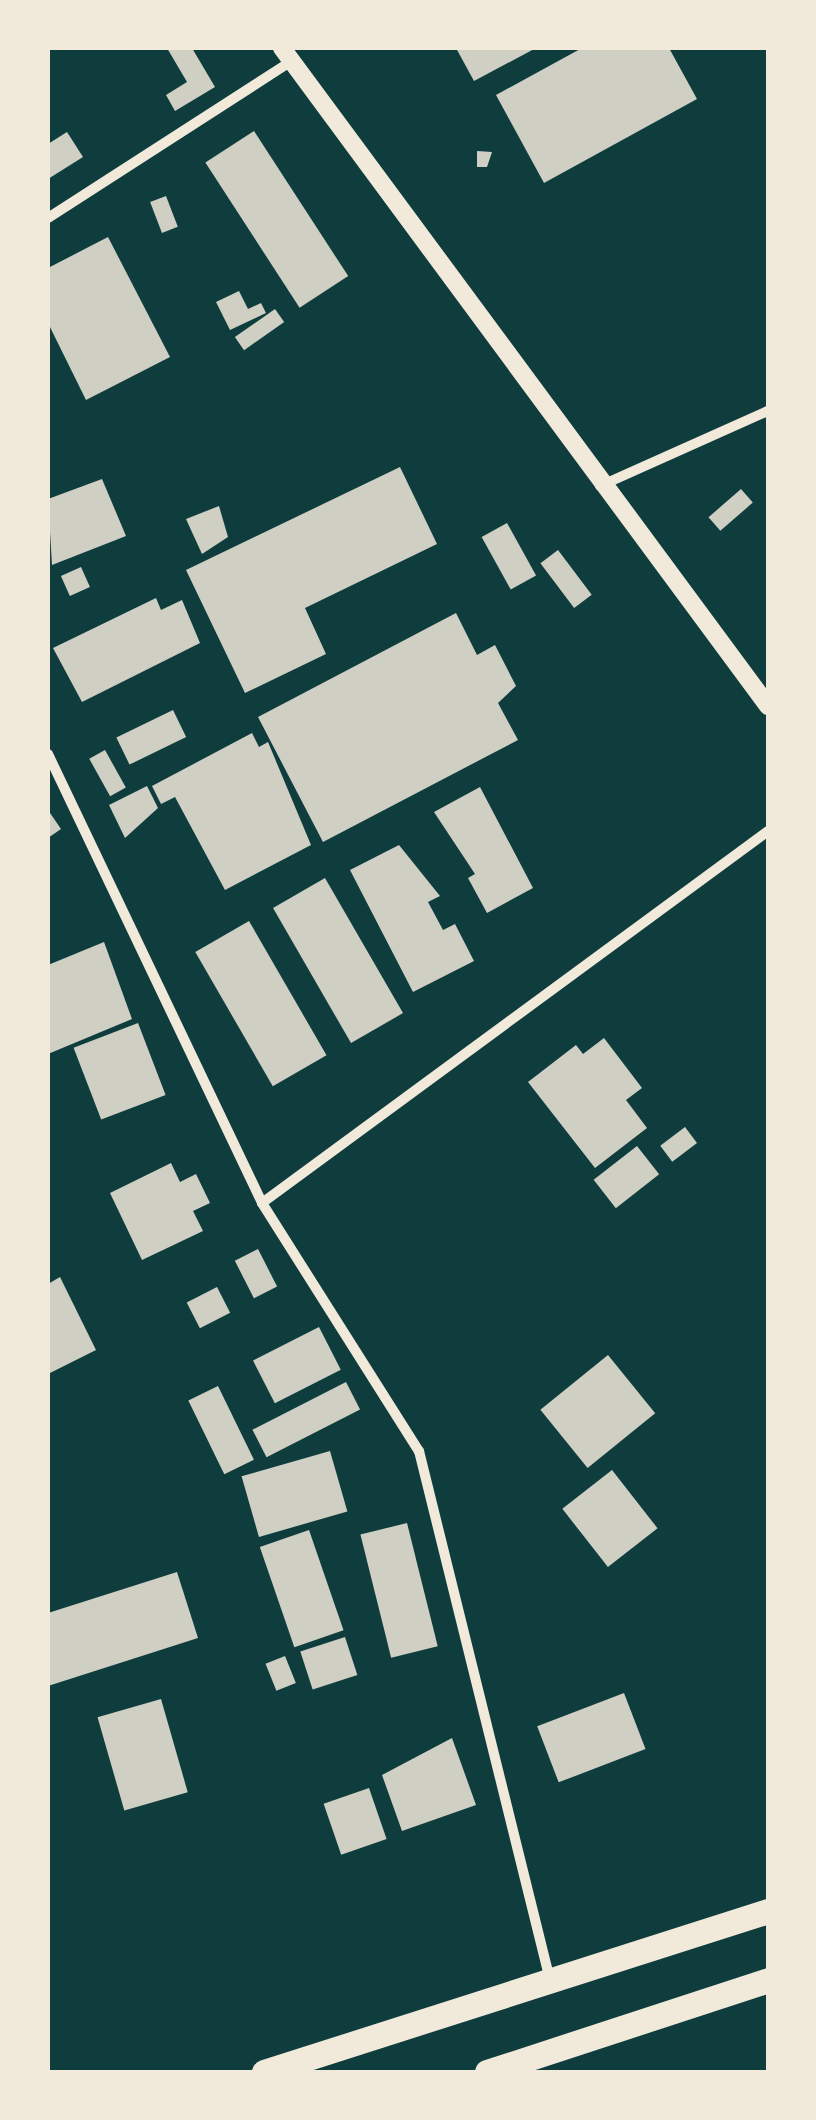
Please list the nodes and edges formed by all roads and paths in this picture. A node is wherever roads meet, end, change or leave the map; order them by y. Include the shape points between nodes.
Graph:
1 (286, 54) edge
2 (48, 218) edge
3 (768, 412) edge
4 (599, 486) junction
5 (768, 706) edge
6 (48, 754) edge
7 (768, 831) edge
8 (262, 1204) junction
9 (768, 1911) edge
10 (550, 1980) junction
11 (768, 1980) edge
12 (264, 2072) edge
13 (487, 2072) edge

1 - 2 street
1 - 4 street
3 - 4 street
4 - 5 street
6 - 8 street
7 - 8 street
8 - 10 street via 420,1451
9 - 10 main road
10 - 12 main road
11 - 13 main road

